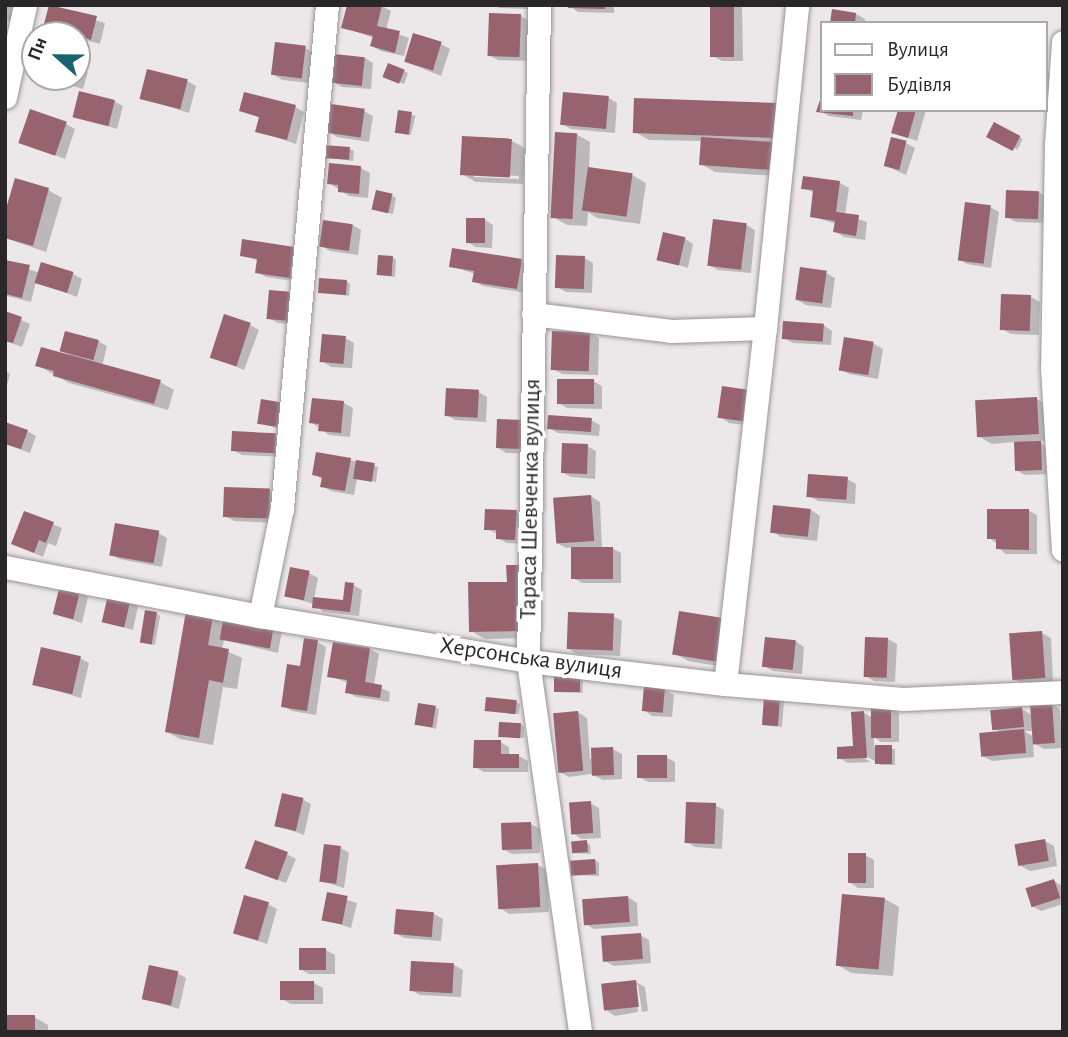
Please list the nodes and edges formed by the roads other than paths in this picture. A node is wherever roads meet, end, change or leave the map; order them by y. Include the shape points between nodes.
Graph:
1 (25, 5) edge
2 (327, 5) edge
3 (538, 5) edge
4 (797, 5) edge
5 (1063, 42) edge
6 (5, 97) edge
7 (533, 314) junction
8 (765, 328) junction
9 (1063, 550) edge
10 (5, 567) edge
11 (260, 616) junction
12 (528, 661) junction
13 (725, 684) junction
14 (1063, 691) edge
15 (580, 1032) edge

1 - 6 street
2 - 11 street via 282,508
3 - 7 street, Тараса Шевченка вулиця
4 - 8 street
5 - 9 street via 1056,144 1052,367
7 - 8 street via 671,331
7 - 12 street, Тараса Шевченка вулиця
8 - 13 street
10 - 11 street, Херсонська вулиця
11 - 12 street, Херсонська вулиця
12 - 13 street, Херсонська вулиця
12 - 15 street, Тараса Шевченка вулиця
13 - 14 street, Херсонська вулиця via 902,699

